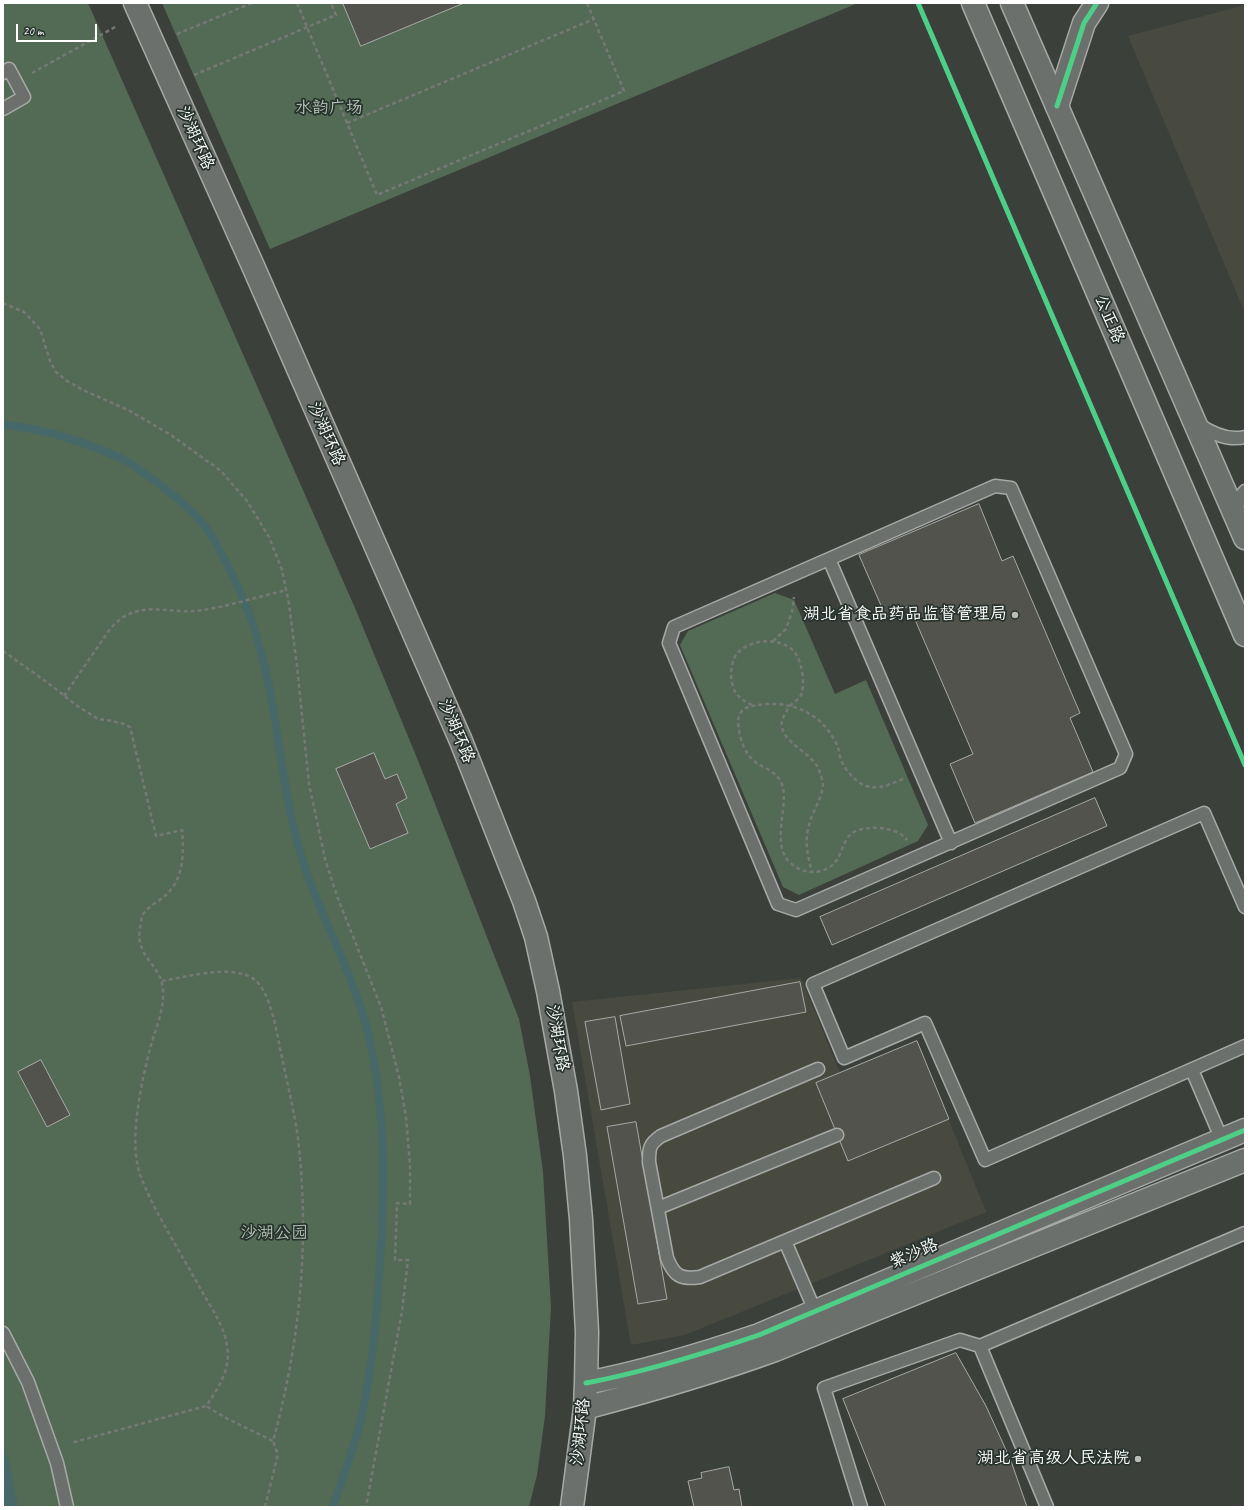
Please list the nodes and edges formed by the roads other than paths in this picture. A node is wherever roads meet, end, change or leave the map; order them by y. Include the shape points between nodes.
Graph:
1 (972, 3) edge
2 (1012, 3) edge
3 (1097, 3) edge
4 (138, 8) edge
5 (3, 73) edge
6 (1057, 106) junction
7 (3, 109) edge
8 (1193, 421) junction
9 (1245, 437) edge
10 (1245, 491) edge
11 (1235, 515) junction
12 (1245, 538) edge
13 (829, 559) junction
14 (1245, 635) edge
15 (951, 843) junction
16 (1245, 907) edge
17 (1245, 1046) edge
18 (818, 1069) dead end
19 (1192, 1070) junction
20 (1245, 1130) edge
21 (837, 1135) dead end
22 (1222, 1140) junction
23 (1245, 1160) edge
24 (934, 1178) dead end
25 (658, 1208) junction
26 (1245, 1233) edge
27 (785, 1241) junction
28 (815, 1311) junction
29 (3, 1333) edge
30 (980, 1346) junction
31 (586, 1383) junction
32 (585, 1408) junction
33 (67, 1507) edge
34 (572, 1507) edge
35 (861, 1507) edge
36 (1047, 1507) edge

1 - 14 main road, 公正路
2 - 6 main road
3 - 6 main road via 1084,23
4 - 31 main road, 沙湖环路 via 461,741 536,937 566,1092 575,1156 587,1332
5 - 7 lane via 9,70 24,97
6 - 8 main road
8 - 9 lane via 1210,432 1226,437
8 - 11 main road
10 - 11 lane via 1240,497
11 - 12 main road
13 - 15 lane
13 - 15 lane via 674,627 669,643 778,904 796,910
13 - 15 lane via 995,486 1011,488 1126,754 1120,768
16 - 19 lane via 1204,813 813,984 844,1058 925,1023 984,1160
17 - 19 lane
18 - 25 lane via 652,1142 649,1151
19 - 22 lane
20 - 22 main road, 紫沙路
21 - 25 lane
22 - 28 main road, 紫沙路
23 - 32 main road via 774,1350 671,1385
24 - 27 lane
25 - 27 lane via 671,1268 682,1278 700,1277
26 - 30 lane
27 - 28 lane
28 - 31 main road, 紫沙路 via 716,1350 619,1377
29 - 33 lane via 28,1382 57,1463
30 - 35 lane via 960,1340 824,1388
30 - 36 lane
31 - 32 main road, 沙湖环路
32 - 34 main road, 沙湖环路

